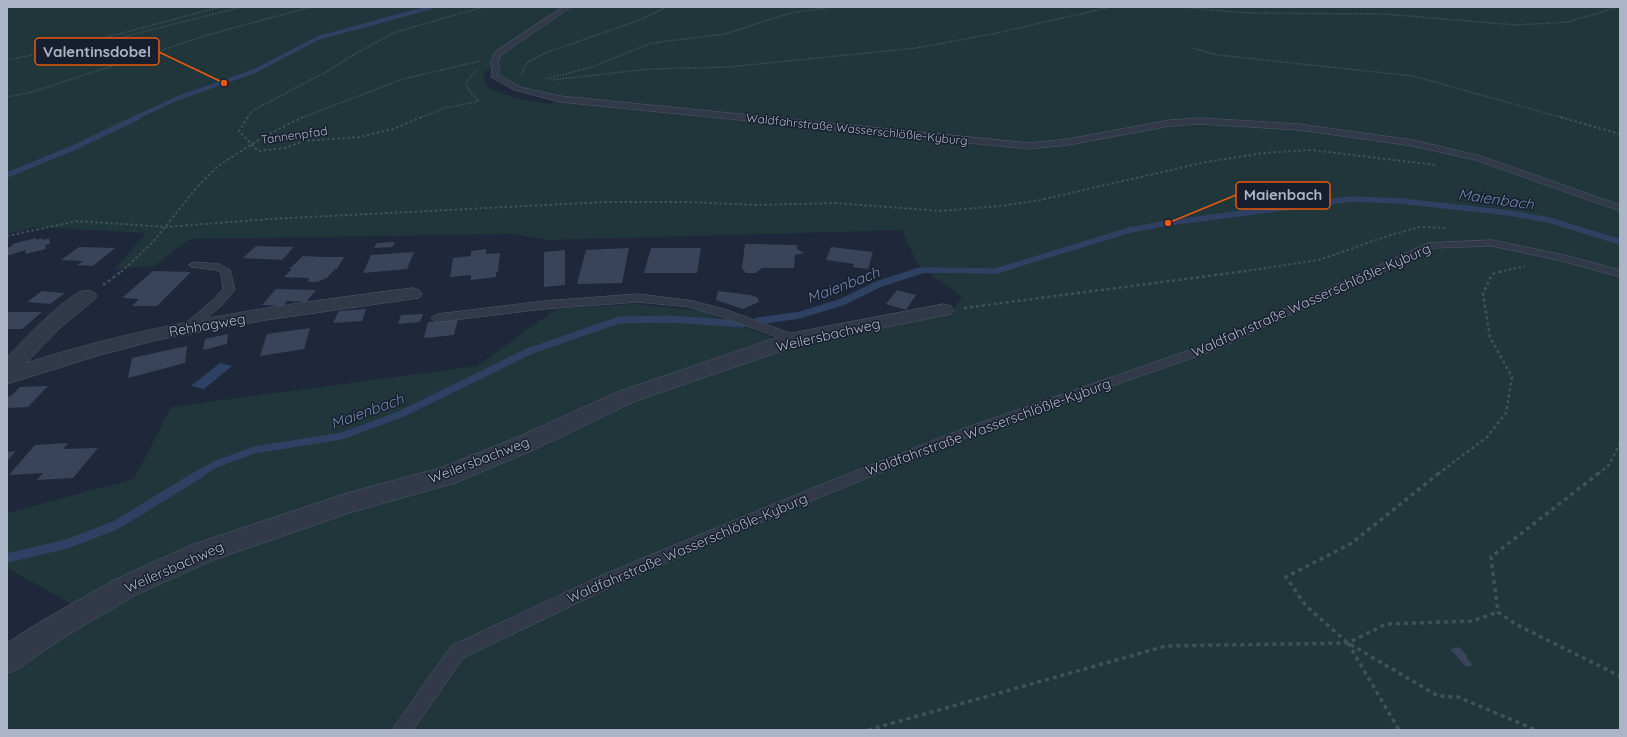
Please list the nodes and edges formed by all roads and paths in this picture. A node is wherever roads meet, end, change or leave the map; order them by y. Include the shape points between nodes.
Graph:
1 (220, 7) edge
2 (242, 7) edge
3 (311, 7) edge
4 (483, 7) edge
5 (568, 7) edge
6 (667, 7) edge
7 (833, 7) edge
8 (1111, 7) edge
9 (1180, 7) edge
10 (1618, 7) edge
11 (1192, 48) dead end
12 (58, 50) junction
13 (498, 54) junction
14 (7, 61) edge
15 (494, 63) junction
16 (511, 88) junction
17 (7, 97) edge
18 (1620, 134) edge
19 (252, 143) junction
20 (1441, 167) dead end
21 (1620, 208) edge
22 (166, 227) junction
23 (1451, 228) dead end
24 (7, 236) edge
25 (194, 265) dead end
26 (1528, 266) dead end
27 (1620, 274) edge
28 (412, 294) dead end
29 (87, 296) joint
30 (944, 310) joint
31 (437, 318) dead end
32 (187, 328) junction
33 (794, 339) junction
34 (7, 369) edge
35 (7, 377) edge
36 (1620, 443) edge
37 (1498, 612) junction
38 (1348, 643) junction
39 (7, 659) edge
40 (1620, 676) edge
41 (402, 730) edge
42 (868, 730) edge
43 (1399, 730) edge
44 (1536, 730) edge

1 - 12 path
2 - 12 path via 123,37
3 - 17 path via 211,34 46,88
4 - 19 path, Tannenpfad via 396,32 252,111 239,131 243,139
5 - 13 lane
6 - 16 path via 637,21 535,57 528,62
7 - 16 path via 790,13 725,34 652,43 589,68
8 - 16 path via 923,47 729,67 576,76
9 - 10 path via 1222,13 1393,14 1478,23 1539,24 1570,21
11 - 18 path via 1218,55 1413,76
12 - 14 path
13 - 15 lane
13 - 19 path via 476,62 412,76 367,92 310,114
15 - 16 lane, Waldfahrstraße Wasserschlößle-Kyburg via 494,75
15 - 19 path, Tannenpfad via 480,69 466,84 479,101 445,108 392,129 359,137 304,141 285,148 258,151
16 - 21 lane, Waldfahrstraße Wasserschlößle-Kyburg via 560,99 612,105 1029,146 1075,141 1170,123 1200,121 1300,127 1413,143 1478,158
19 - 22 path via 218,166 188,196
20 - 22 path via 1303,150 1264,152 1206,162 1040,200 941,211 835,203 757,205 606,202 269,219
22 - 24 path via 77,222
22 - 29 path via 114,278
23 - 30 path via 1420,228 1405,231 1319,260 1203,278
25 - 32 lane via 219,267 226,272 229,290
26 - 38 path via 1492,274 1483,294 1490,337 1512,377 1506,413 1487,438 1428,481 1352,543 1286,577 1306,606
27 - 41 lane, Waldfahrstraße Wasserschlößle-Kyburg via 1564,258 1492,243 1432,245 1211,347 970,431 613,578 457,652
28 - 32 street, Rehhagweg
29 - 34 street via 54,323
30 - 33 street, Weilersbachweg
31 - 33 lane via 544,305 638,298 690,304 726,314
32 - 35 street, Rehhagweg via 49,363
33 - 39 street, Weilersbachweg via 628,396 446,476 347,503 201,553 124,588 53,628
36 - 37 path via 1610,465 1491,557
37 - 38 path via 1472,622 1386,624
37 - 40 path via 1517,625
38 - 42 path via 1166,646
38 - 43 path
38 - 44 path via 1438,696 1458,696

